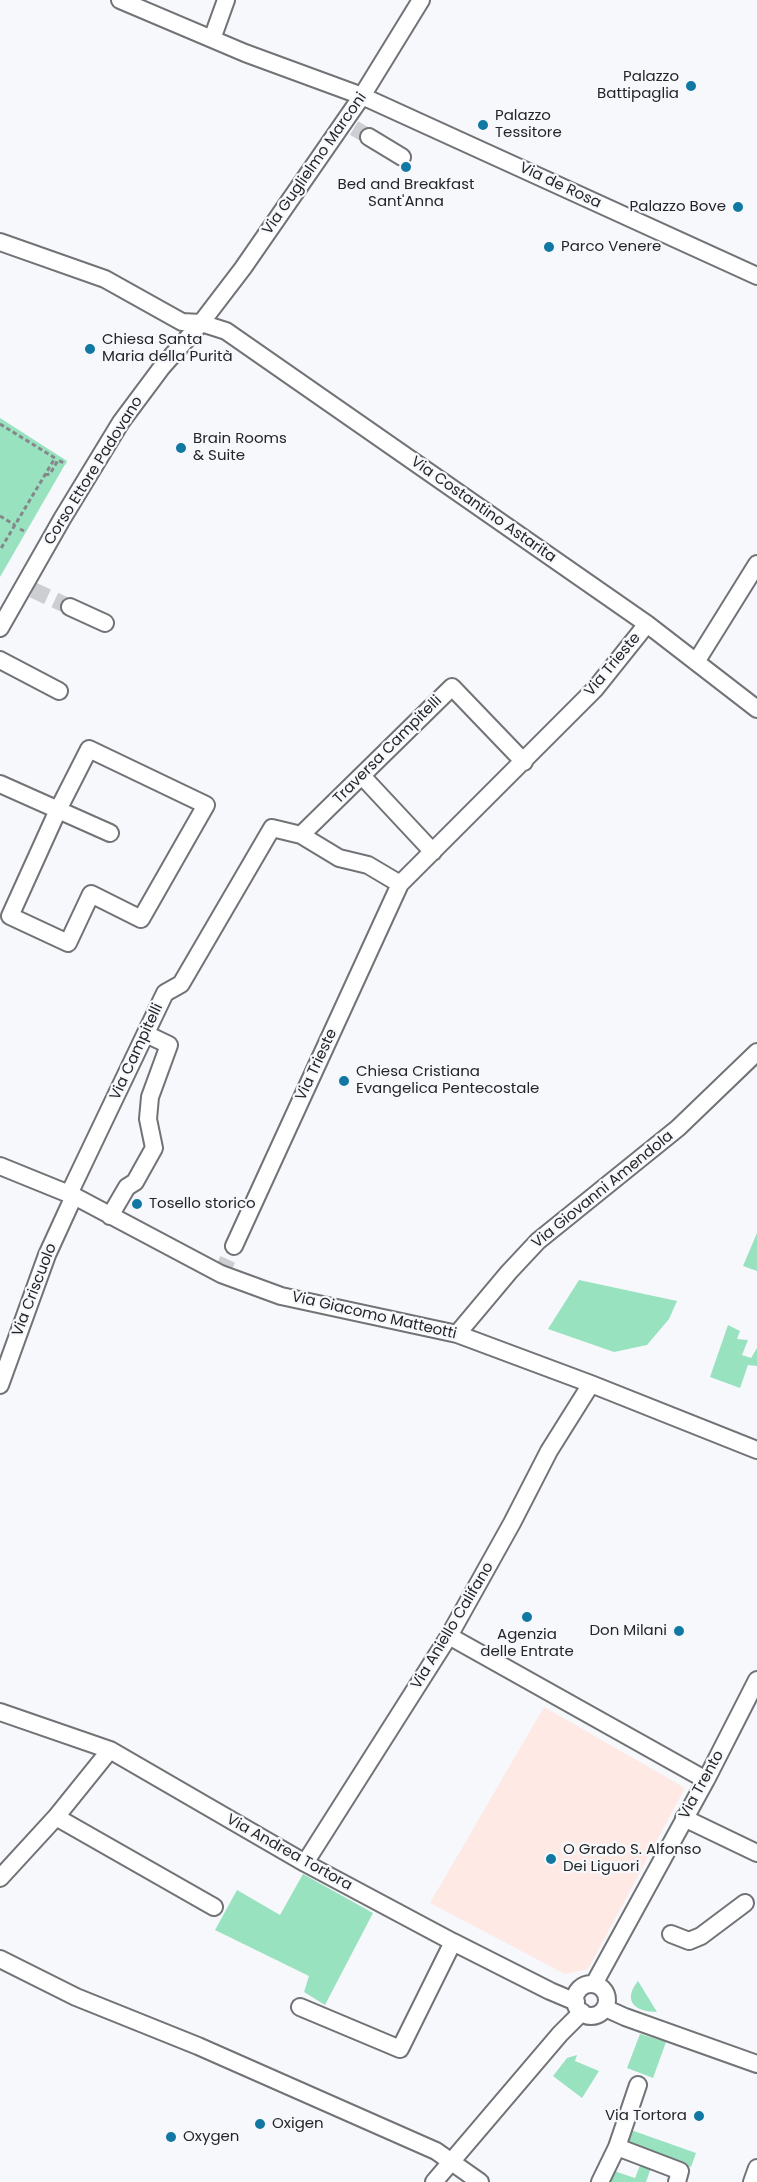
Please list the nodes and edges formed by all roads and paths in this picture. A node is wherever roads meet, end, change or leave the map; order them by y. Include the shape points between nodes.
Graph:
1 (120, 0) edge
2 (226, 0) edge
3 (421, 0) edge
4 (212, 39) junction
5 (363, 96) junction
6 (369, 137) tunnel mouth
7 (402, 158) dead end
8 (0, 242) edge
9 (757, 276) edge
10 (201, 323) junction
11 (0, 424) edge
12 (57, 459) junction
13 (66, 464) dead end
14 (0, 516) edge
15 (15, 525) junction
16 (20, 529) dead end
17 (26, 532) dead end
18 (0, 550) edge
19 (757, 564) edge
20 (70, 607) tunnel mouth
21 (105, 623) dead end
22 (1, 624) edge
23 (646, 624) junction
24 (0, 660) edge
25 (696, 662) junction
26 (59, 691) dead end
27 (757, 709) edge
28 (524, 762) junction
29 (362, 776) junction
30 (0, 784) edge
31 (58, 810) junction
32 (110, 833) dead end
33 (301, 835) junction
34 (433, 852) junction
35 (400, 884) junction
36 (146, 1034) junction
37 (757, 1052) edge
38 (0, 1166) edge
39 (71, 1195) junction
40 (110, 1216) junction
41 (234, 1246) tunnel mouth
42 (457, 1334) junction
43 (591, 1384) junction
44 (0, 1385) edge
45 (757, 1450) edge
46 (449, 1636) junction
47 (757, 1680) edge
48 (0, 1712) edge
49 (110, 1750) junction
50 (706, 1780) junction
51 (56, 1817) junction
52 (684, 1818) junction
53 (757, 1853) edge
54 (305, 1863) junction
55 (0, 1878) edge
56 (745, 1903) dead end
57 (214, 1907) dead end
58 (671, 1935) dead end
59 (453, 1942) junction
60 (0, 1959) edge
61 (594, 1984) junction
62 (300, 2007) dead end
63 (579, 2007) junction
64 (605, 2008) junction
65 (757, 2064) edge
66 (638, 2085) dead end
67 (617, 2147) junction
68 (452, 2160) junction
69 (757, 2168) edge
70 (434, 2182) edge
71 (480, 2182) edge
72 (600, 2182) edge
73 (676, 2182) edge
74 (752, 2182) edge

1 - 4 street, Via de Rosa
2 - 4 street
3 - 5 street, Via Guglielmo Marconi
4 - 5 street, Via de Rosa
5 - 9 street, Via de Rosa
5 - 10 street, Via Guglielmo Marconi via 350,124
6 - 7 street
8 - 10 street, Via Costantino Astarita via 105,279 182,322
10 - 22 street, Corso Ettore Padovano via 121,422 62,519 29,588
10 - 23 street, Via Costantino Astarita via 226,330
11 - 12 path
12 - 13 path
12 - 15 path
14 - 15 path
15 - 18 path
16 - 17 path
19 - 25 street
20 - 21 street
23 - 25 street, Via Costantino Astarita
23 - 28 street, Via Trieste via 595,688
24 - 26 street
25 - 27 street, Via Costantino Astarita
28 - 29 street, Traversa Campitelli via 452,687
28 - 34 street, Via Trieste
29 - 33 street, Traversa Campitelli
29 - 34 street
30 - 31 street
31 - 31 street via 10,916 68,943 91,894 141,919 206,805 89,749
31 - 32 street
33 - 35 street via 339,858 368,865
33 - 36 street, Via Campitelli via 272,828 181,984 165,993
34 - 35 street, Via Trieste
35 - 41 street, Via Trieste
36 - 39 street, Via Campitelli
36 - 40 street via 169,1045 150,1097 148,1119 154,1148
37 - 42 street, Via Giovanni Amendola via 678,1128 538,1241
38 - 39 street, Via Giacomo Matteotti
39 - 40 street, Via Giacomo Matteotti
39 - 44 street, Via Criscuolo
40 - 42 street, Via Giacomo Matteotti via 221,1274 281,1296
42 - 43 street, Via Giacomo Matteotti
43 - 45 street, Via Giacomo Matteotti
43 - 46 street, Via Aniello Califano via 549,1451
46 - 50 street
46 - 54 street, Via Aniello Califano
47 - 50 street, Via Trento
48 - 49 street, Via Andrea Tortora
49 - 51 street
49 - 54 street, Via Andrea Tortora
50 - 52 street, Via Trento
51 - 55 street
51 - 57 street
52 - 53 street
52 - 61 street, Via Trento
54 - 59 street, Via Andrea Tortora
56 - 58 street via 701,1936 689,1941
59 - 62 street via 400,2049
59 - 63 street, Via Andrea Tortora
60 - 68 street via 76,1997 198,2046
61 - 63 street via 580,1988 576,1997
61 - 64 street via 606,1993
63 - 64 street via 592,2016
63 - 68 street
64 - 65 street
66 - 67 street
67 - 72 street
67 - 73 street via 680,2171
68 - 70 street
68 - 71 street
69 - 74 street

